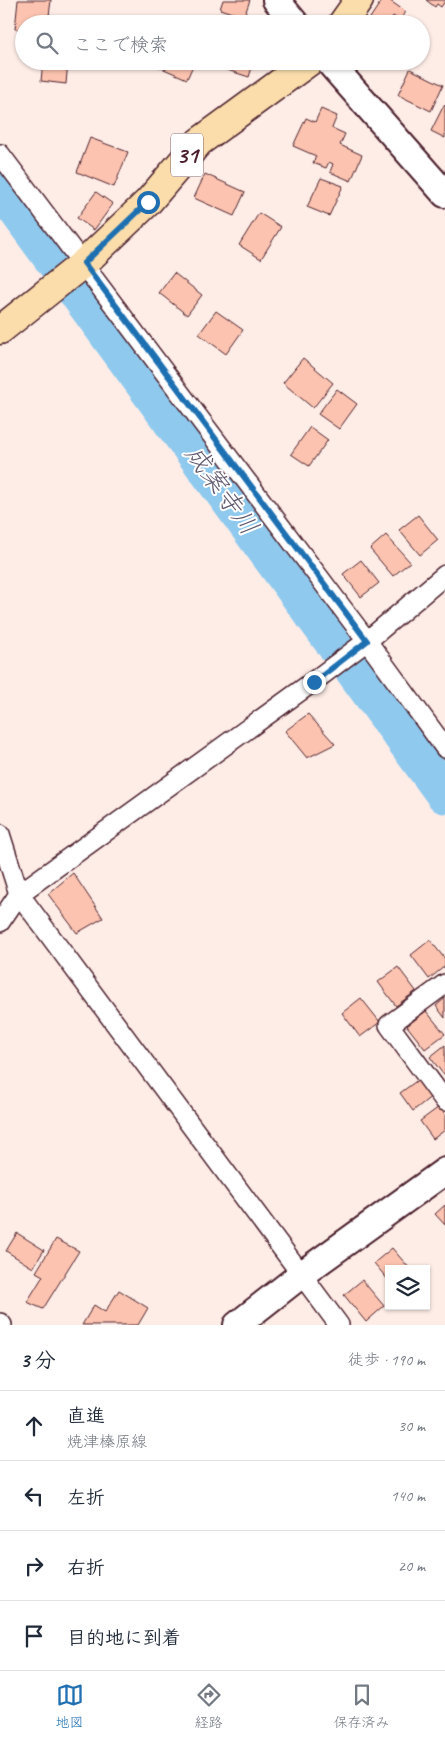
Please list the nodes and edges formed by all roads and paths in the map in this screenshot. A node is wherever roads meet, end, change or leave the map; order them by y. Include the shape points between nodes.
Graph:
1 (276, 0) edge
2 (359, 0) edge
3 (288, 15) edge
4 (348, 15) edge
5 (298, 70) edge
6 (336, 70) edge
7 (0, 154) edge
8 (445, 194) edge
9 (82, 265) junction
10 (0, 330) edge
11 (445, 575) edge
12 (363, 644) junction
13 (445, 748) edge
14 (0, 834) edge
15 (19, 894) junction
16 (0, 922) edge
17 (445, 984) edge
18 (445, 1101) edge
19 (445, 1171) edge
20 (302, 1274) junction
21 (237, 1325) edge
22 (339, 1325) edge

1 - 3 street
2 - 4 main road
5 - 9 main road, 31 via 199,142 148,202
6 - 8 street
7 - 9 street
9 - 10 main road, 31
9 - 12 street
11 - 12 street
12 - 13 street
12 - 15 street
14 - 15 street
15 - 16 street
15 - 20 street
17 - 18 street via 389,1025
19 - 20 street
20 - 21 street
20 - 22 street

